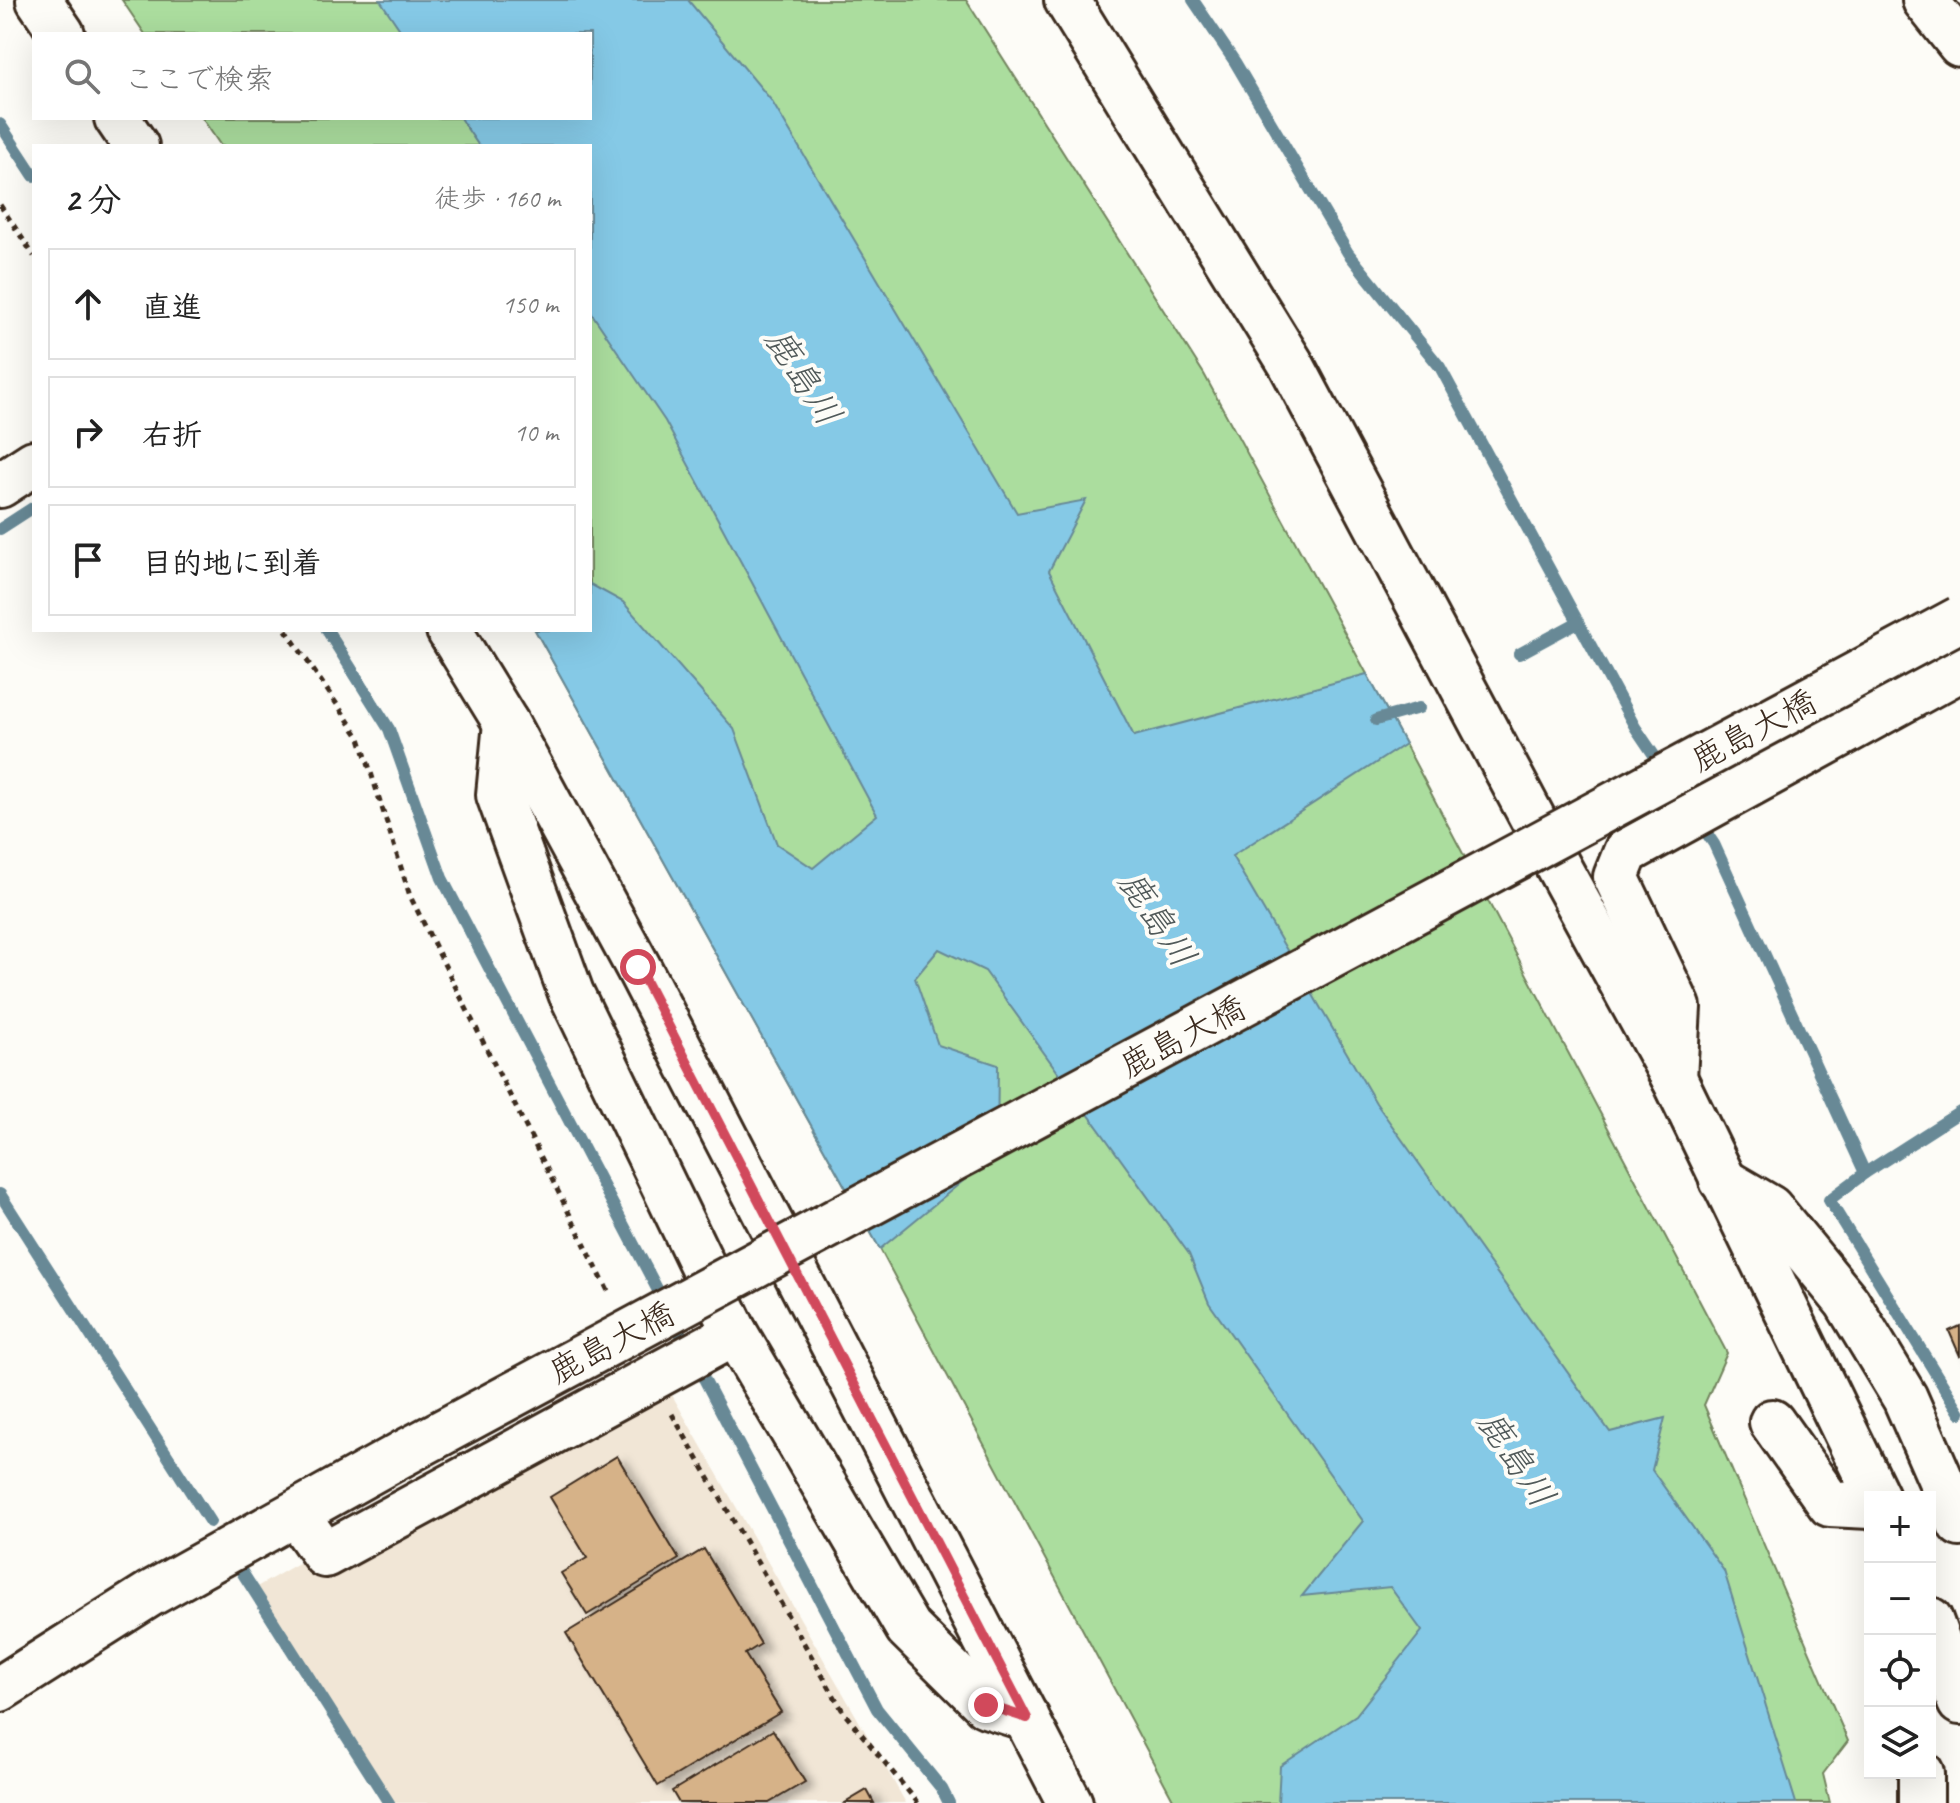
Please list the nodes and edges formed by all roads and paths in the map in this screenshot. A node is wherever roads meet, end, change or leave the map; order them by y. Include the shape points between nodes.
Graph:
1 (39, 0) edge
2 (1067, 0) edge
3 (1925, 0) edge
4 (61, 32) edge
5 (1960, 44) edge
6 (118, 120) edge
7 (135, 144) edge
8 (0, 205) edge
9 (32, 253) edge
10 (32, 464) edge
11 (0, 485) edge
12 (1960, 619) edge
13 (287, 632) edge
14 (450, 632) edge
15 (1960, 669) edge
16 (506, 723) junction
17 (1674, 1078) junction
18 (1722, 1180) junction
19 (616, 1307) dead end
20 (726, 1338) junction
21 (652, 1378) junction
22 (1772, 1422) dead end
23 (1874, 1491) edge
24 (1864, 1506) edge
25 (296, 1514) junction
26 (1960, 1524) edge
27 (1933, 1635) edge
28 (0, 1689) edge
29 (1960, 1702) edge
30 (1027, 1718) junction
31 (1921, 1779) edge
32 (918, 1803) edge
33 (1070, 1803) edge
34 (1921, 1803) edge

1 - 4 street
2 - 17 street via 1291,364
3 - 5 street
6 - 7 street
8 - 9 path
10 - 11 street
12 - 25 street, 鹿島大橋, bridge
13 - 19 path via 360,738 410,896
14 - 16 street
15 - 17 street via 1626,852 1616,877 1678,1007
16 - 20 street via 499,795 571,993
16 - 30 street
17 - 18 street
18 - 23 street
18 - 26 street via 1770,1208 1847,1302 1905,1398
20 - 21 street
20 - 30 street via 908,1628 986,1705
21 - 25 street via 325,1555
21 - 32 path via 844,1713
22 - 24 street via 1830,1504
25 - 28 street, 鹿島大橋 via 150,1594
27 - 29 street
30 - 33 street
31 - 34 street

